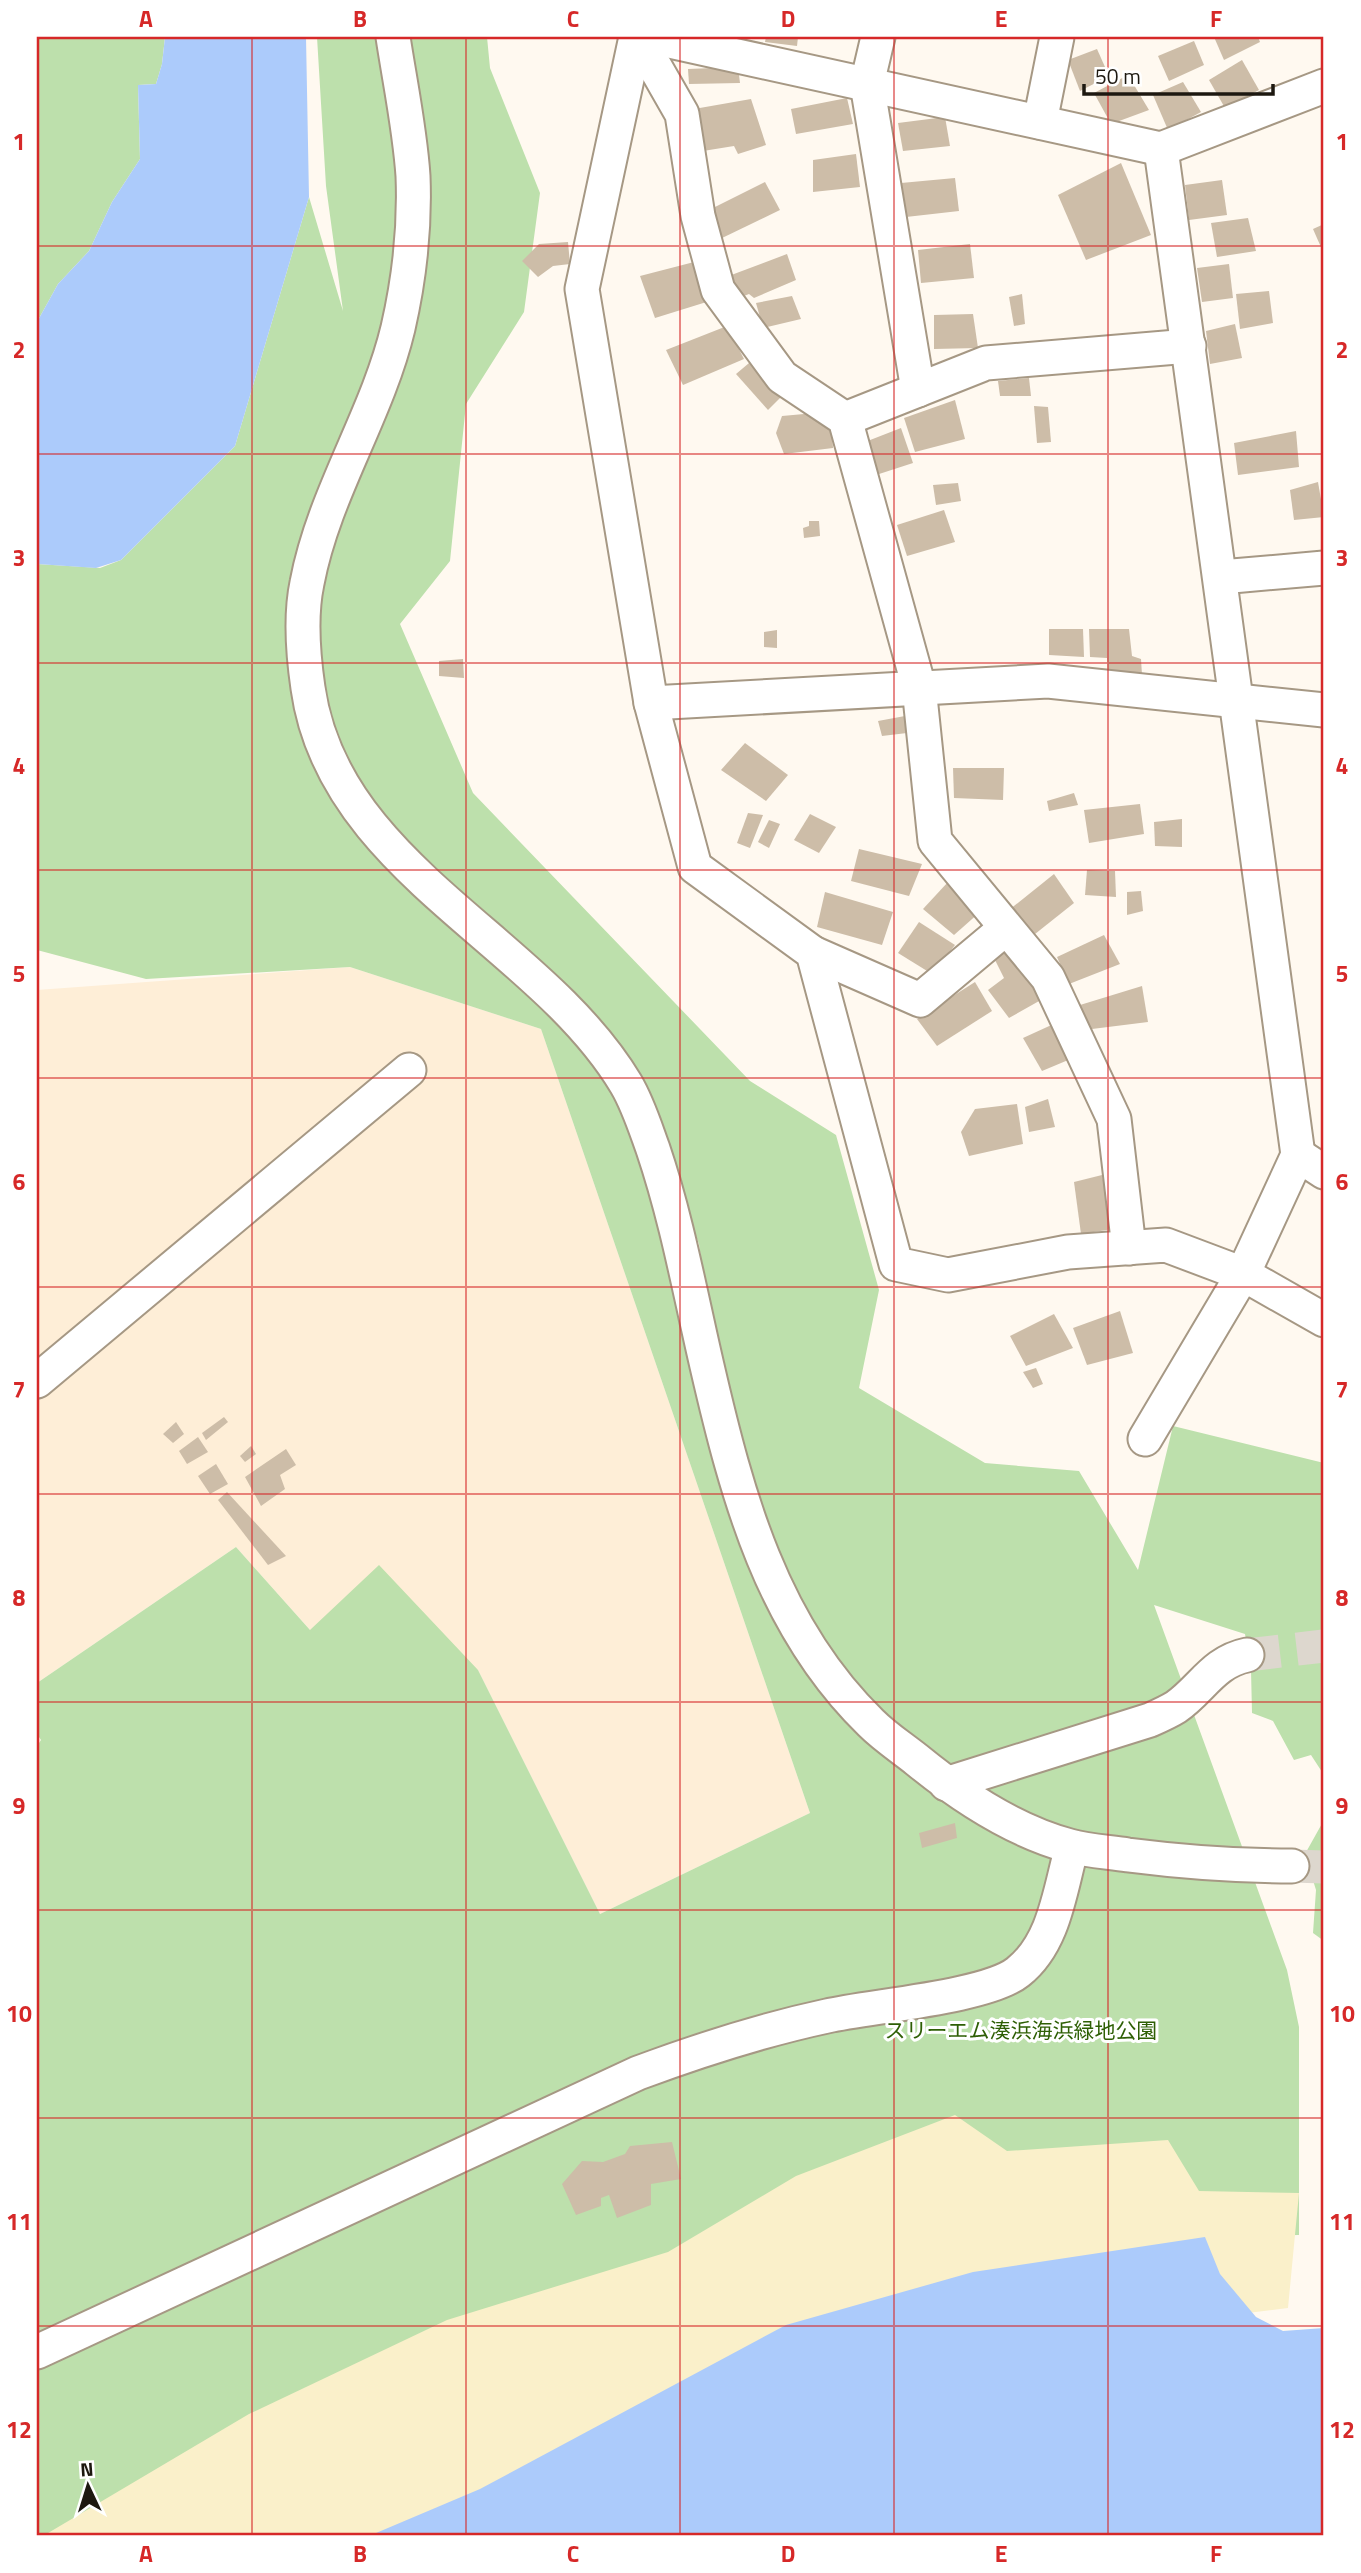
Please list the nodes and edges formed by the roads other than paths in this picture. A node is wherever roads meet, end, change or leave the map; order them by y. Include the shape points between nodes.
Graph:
1 (393, 37) edge
2 (637, 37) edge
3 (651, 37) edge
4 (878, 37) edge
5 (1057, 37) edge
6 (867, 85) junction
7 (1324, 86) edge
8 (1040, 122) junction
9 (1161, 149) junction
10 (1189, 346) junction
11 (918, 390) junction
12 (845, 419) junction
13 (1324, 568) edge
14 (1221, 577) junction
15 (919, 687) junction
16 (1238, 699) junction
17 (651, 703) junction
18 (1324, 710) edge
19 (1006, 928) junction
20 (813, 953) junction
21 (410, 1070) dead end
22 (1311, 1163) edge
23 (1129, 1248) junction
24 (1243, 1274) junction
25 (1323, 1318) edge
26 (37, 1381) edge
27 (1145, 1439) dead end
28 (1247, 1656) tunnel mouth
29 (946, 1784) junction
30 (1072, 1847) junction
31 (1292, 1866) tunnel mouth
32 (37, 2352) edge

1 - 29 street via 413,176 406,287 382,383 340,478 305,588 309,697 324,748 345,794 383,838 572,1014 627,1086 673,1208 727,1444 754,1541 775,1589 818,1659 871,1723
2 - 12 street via 682,114 698,216 718,290 782,377
2 - 17 street via 582,289
3 - 6 street
4 - 6 street
5 - 8 street
6 - 8 street
6 - 11 street
7 - 9 street
8 - 9 street
9 - 10 street
10 - 11 street via 986,363
10 - 14 street
11 - 12 street
12 - 15 street
13 - 14 street
14 - 16 street
15 - 16 street via 1048,681
15 - 17 street
15 - 19 street via 935,841
16 - 18 street
16 - 22 street
17 - 20 street via 695,867
19 - 20 street via 920,1000
19 - 23 street via 1048,978 1114,1119
20 - 23 street via 896,1264 948,1275 1068,1252
21 - 26 street
22 - 24 street
23 - 24 street via 1166,1245
24 - 25 street
24 - 27 street
28 - 29 street via 1214,1670 1176,1707 1150,1720
29 - 30 street via 996,1815
30 - 31 street via 1206,1866
30 - 32 street via 1049,1932 1017,1973 983,1988 828,2015 725,2040 638,2073

